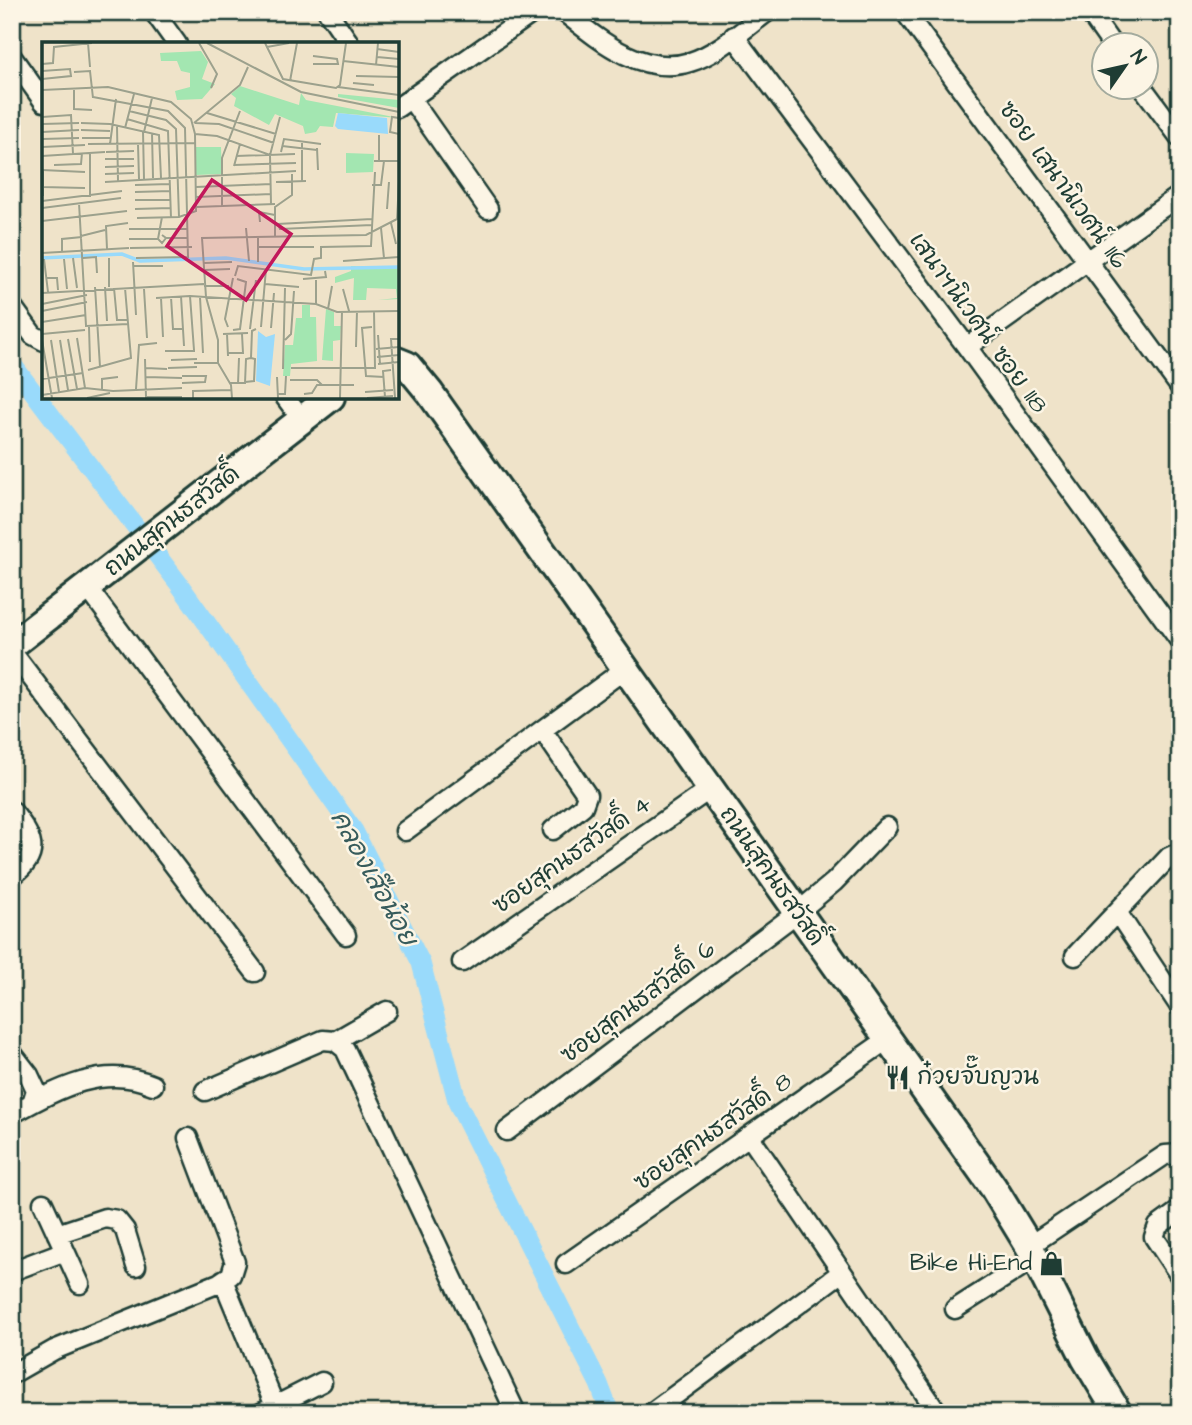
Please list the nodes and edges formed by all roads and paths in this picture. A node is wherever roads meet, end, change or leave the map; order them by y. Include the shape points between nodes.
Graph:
1 (155, 12) edge
2 (328, 12) edge
3 (534, 12) edge
4 (767, 12) edge
5 (905, 12) edge
6 (1089, 12) edge
7 (568, 14) edge
8 (1103, 32) edge
9 (734, 36) junction
10 (176, 42) edge
11 (349, 42) edge
12 (12, 57) edge
13 (42, 99) edge
14 (1153, 102) edge
15 (404, 104) edge
16 (1180, 138) edge
17 (1180, 195) edge
18 (488, 209) dead end
19 (1088, 260) junction
20 (12, 306) edge
21 (38, 338) edge
22 (967, 347) junction
23 (399, 362) edge
24 (1180, 387) edge
25 (286, 399) edge
26 (328, 399) edge
27 (302, 420) junction
28 (87, 587) junction
29 (1180, 641) edge
30 (12, 645) edge
31 (12, 652) edge
32 (625, 669) junction
33 (543, 731) junction
34 (710, 789) junction
35 (12, 811) edge
36 (887, 827) dead end
37 (553, 830) dead end
38 (405, 831) dead end
39 (1180, 852) edge
40 (12, 876) edge
41 (798, 912) junction
42 (1117, 912) junction
43 (346, 935) dead end
44 (1075, 956) dead end
45 (462, 962) dead end
46 (255, 972) dead end
47 (1180, 1007) edge
48 (387, 1011) dead end
49 (888, 1039) junction
50 (335, 1041) junction
51 (12, 1053) edge
52 (153, 1085) dead end
53 (205, 1091) dead end
54 (32, 1103) junction
55 (12, 1114) edge
56 (507, 1130) dead end
57 (750, 1137) junction
58 (188, 1138) dead end
59 (1180, 1154) edge
60 (43, 1203) dead end
61 (1180, 1210) edge
62 (61, 1243) junction
63 (1032, 1252) junction
64 (566, 1264) dead end
65 (136, 1266) dead end
66 (12, 1271) edge
67 (842, 1272) junction
68 (1180, 1276) edge
69 (223, 1280) junction
70 (80, 1284) dead end
71 (955, 1309) dead end
72 (12, 1374) edge
73 (322, 1382) dead end
74 (268, 1409) edge
75 (933, 1411) edge
76 (516, 1413) edge
77 (651, 1413) edge
78 (1118, 1413) edge

1 - 10 street
2 - 11 street
3 - 15 street
4 - 9 street
5 - 19 street, ซอย เสนานิเวศน์ 116
6 - 8 street
7 - 9 street via 615,52 647,62 689,63
9 - 22 street, เสนาฯนิเวศน์ ซอย 118
12 - 13 street
14 - 16 street
15 - 18 street
17 - 19 street
19 - 22 street
19 - 24 street, ซอย เสนานิเวศน์ 116
20 - 21 street
22 - 29 street, เสนาฯนิเวศน์ ซอย 118
23 - 32 main road, ถนนสุคนธสวัสดิ์ via 414,372
25 - 27 street
26 - 27 main road, ถนนสุคนธสวัสดิ์
27 - 28 main road, ถนนสุคนธสวัสดิ์
28 - 30 main road, ถนนสุคนธสวัสดิ์
28 - 43 street
31 - 46 street
32 - 33 street
32 - 34 main road, ถนนสุคนธสวัสดิ์
33 - 37 street via 587,795 583,806
33 - 38 street
34 - 41 main road, ถนนสุคนธสวัสดิ์
34 - 45 street, ซอยสุคนธสวัสดิ์ 4
35 - 40 street via 26,829 32,851 26,866
36 - 41 street, ซอยสุคนธสวัสดิ์ 6
39 - 42 street via 1169,857
41 - 49 main road, ถนนสุคนธสวัสดิ์
41 - 56 street, ซอยสุคนธสวัสดิ์ 6
42 - 44 street
42 - 47 street
48 - 50 street
49 - 57 street, ซอยสุคนธสวัสดิ์ 8
49 - 63 main road, ถนนสุคนธสวัสดิ์ via 993,1187
50 - 53 street via 323,1040
50 - 76 street via 345,1049
51 - 54 street via 36,1090
52 - 54 street via 121,1075 96,1078
54 - 55 street
57 - 64 street, ซอยสุคนธสวัสดิ์ 8
57 - 67 street
58 - 69 street via 235,1262 231,1275
59 - 63 street via 1165,1155
60 - 62 street
61 - 68 street via 1158,1226 1154,1237
62 - 65 street via 105,1218 117,1220 125,1230
62 - 66 street
62 - 70 street
63 - 71 street
63 - 78 main road, ถนนสุคนธสวัสดิ์
67 - 75 street
67 - 77 street
69 - 72 street via 54,1350
69 - 74 street
73 - 74 street

